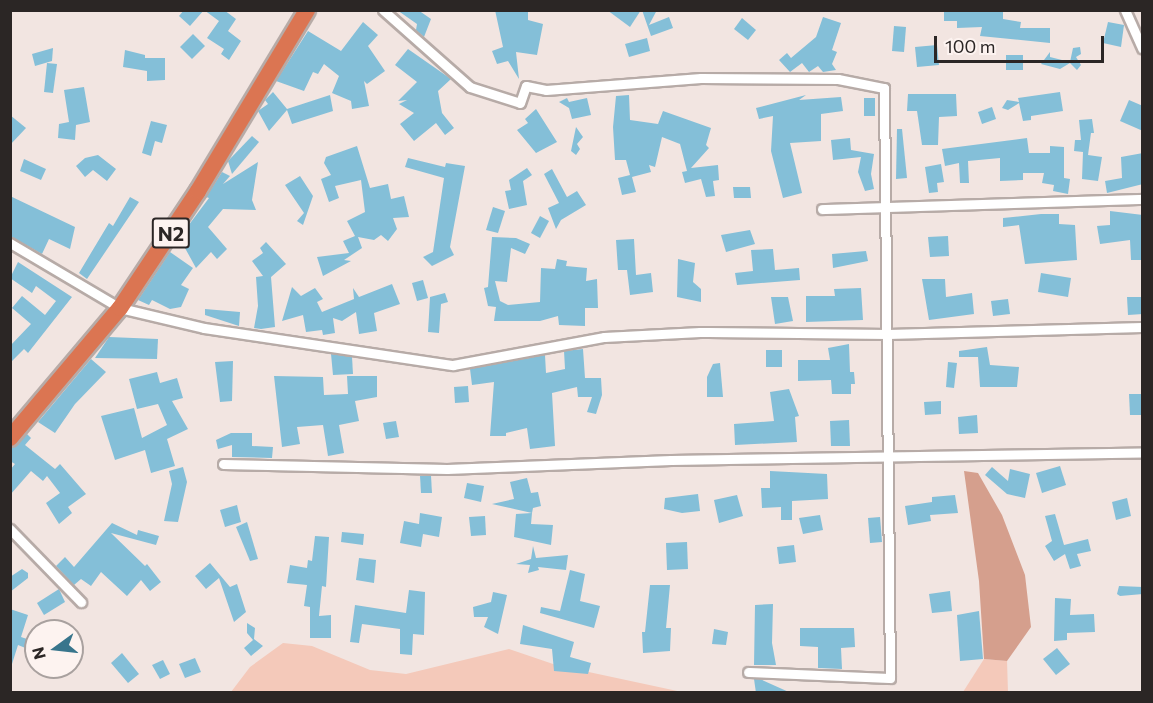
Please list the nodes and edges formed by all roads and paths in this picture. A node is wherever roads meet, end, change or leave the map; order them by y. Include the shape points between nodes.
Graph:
1 (307, 10) edge
2 (383, 10) edge
3 (1125, 10) edge
4 (1143, 48) edge
5 (1143, 199) edge
6 (887, 208) junction
7 (822, 209) dead end
8 (10, 243) edge
9 (120, 308) junction
10 (1143, 327) edge
11 (888, 334) junction
12 (10, 438) edge
13 (1143, 453) edge
14 (887, 458) junction
15 (223, 464) dead end
16 (10, 529) edge
17 (81, 602) dead end
18 (748, 672) dead end

1 - 9 highway, N2 via 198,191
2 - 6 street via 470,87 520,103 526,86 546,90 701,78 838,79 884,88
3 - 4 street
5 - 6 street
6 - 7 street
6 - 11 street
8 - 9 street
9 - 11 street via 204,328 453,365 604,337 700,332
9 - 12 highway, N2
10 - 11 street
11 - 14 street
13 - 14 street
14 - 15 street via 671,459 447,469
14 - 18 street via 890,678
16 - 17 street

